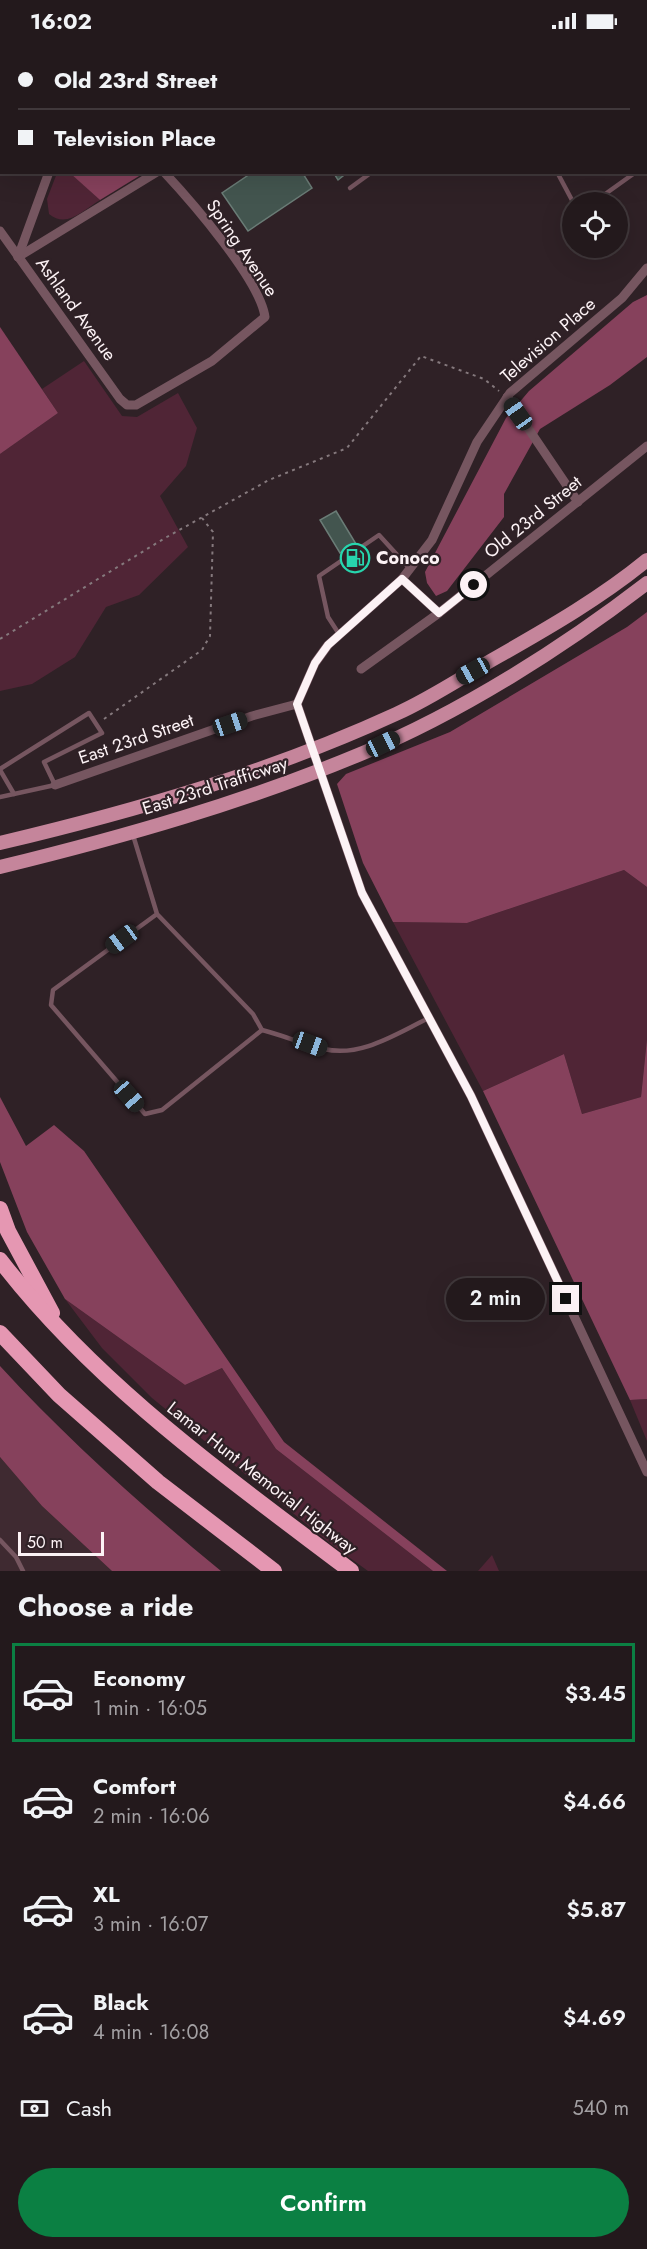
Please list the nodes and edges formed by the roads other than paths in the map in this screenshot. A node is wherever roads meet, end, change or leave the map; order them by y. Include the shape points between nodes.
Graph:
1 (48, 174) edge
2 (154, 174) edge
3 (166, 174) edge
4 (369, 174) edge
5 (558, 174) edge
6 (633, 174) edge
7 (350, 188) dead end
8 (568, 192) edge
9 (608, 192) edge
10 (0, 231) edge
11 (18, 257) junction
12 (647, 268) edge
13 (507, 398) junction
14 (127, 405) joint
15 (647, 446) edge
16 (579, 502) junction
17 (647, 560) edge
18 (410, 569) junction
19 (402, 579) junction
20 (647, 583) edge
21 (439, 613) junction
22 (339, 634) junction
23 (361, 669) dead end
24 (297, 704) junction
25 (312, 750) junction
26 (0, 769) edge
27 (320, 770) junction
28 (55, 784) junction
29 (14, 794) junction
30 (0, 797) edge
31 (133, 833) junction
32 (0, 843) edge
33 (0, 867) edge
34 (157, 914) junction
35 (429, 1017) junction
36 (262, 1030) junction
37 (0, 1209) edge
38 (0, 1260) edge
39 (62, 1332) junction
40 (0, 1333) edge
41 (647, 1472) edge
42 (0, 1540) edge
43 (22, 1571) edge
44 (274, 1571) edge
45 (351, 1571) edge

1 - 11 street
2 - 11 street
3 - 14 street, Spring Avenue via 219,236 264,309 265,317 212,361 136,405
4 - 7 lane
5 - 8 lane
6 - 9 lane
10 - 11 street, Ashland Avenue
11 - 14 street, Ashland Avenue
12 - 13 street, Television Place via 622,298
13 - 16 street, Television Place
13 - 18 street via 477,442 432,540
15 - 16 street, Old 23rd Street
16 - 21 street, Old 23rd Street
17 - 25 main road, East 23rd Trafficway via 621,582 399,713
18 - 19 street
18 - 22 lane via 379,535 319,576 328,617
19 - 21 street
19 - 22 street
20 - 27 main road, East 23rd Trafficway via 555,647 436,718
21 - 23 street
22 - 24 street via 315,663
24 - 25 street
24 - 28 street, East 23rd Street
25 - 27 street
25 - 32 main road, East 23rd Trafficway via 82,824
26 - 28 lane via 89,713 102,733 45,762
26 - 29 lane
27 - 31 main road, East 23rd Trafficway
27 - 35 street via 362,893
28 - 29 lane
29 - 30 lane
31 - 33 main road, East 23rd Trafficway
31 - 34 lane
34 - 36 lane via 253,1014
34 - 36 lane via 53,990 51,1005 145,1114 162,1110
35 - 36 lane via 355,1050 325,1050
35 - 41 street via 471,1096
37 - 39 highway
38 - 39 highway, Lamar Hunt Memorial Highway
39 - 45 highway, Lamar Hunt Memorial Highway via 176,1438
40 - 44 highway via 59,1395 158,1482
42 - 43 lane via 16,1557

